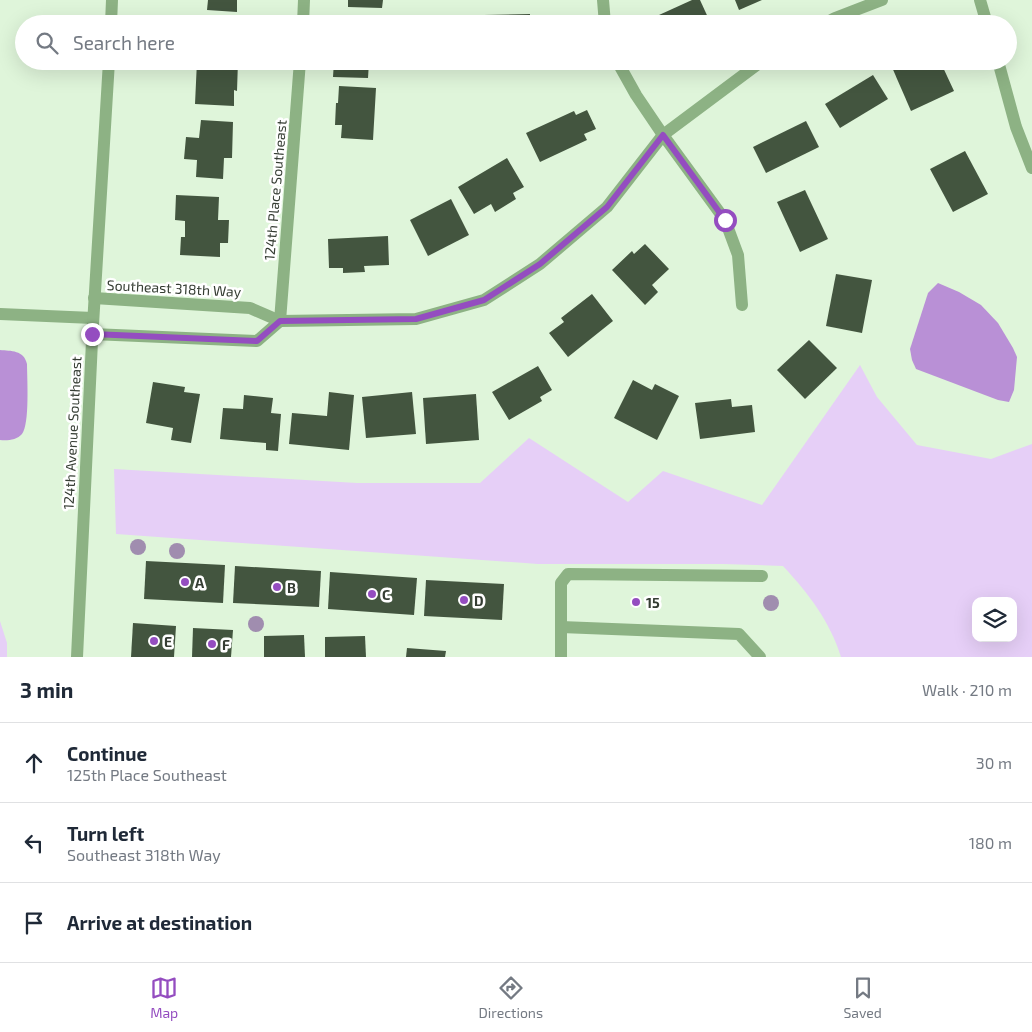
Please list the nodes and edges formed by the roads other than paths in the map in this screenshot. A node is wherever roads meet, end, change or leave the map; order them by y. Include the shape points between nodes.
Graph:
1 (112, 0) edge
2 (304, 0) edge
3 (603, 0) edge
4 (882, 0) edge
5 (980, 0) edge
6 (111, 15) edge
7 (303, 15) edge
8 (604, 15) edge
9 (843, 15) edge
10 (984, 15) edge
11 (108, 70) edge
12 (299, 70) edge
13 (622, 70) edge
14 (750, 70) edge
15 (1000, 70) edge
16 (663, 135) junction
17 (1032, 168) edge
18 (94, 298) junction
19 (742, 305) dead end
20 (0, 314) edge
21 (93, 318) junction
22 (280, 321) junction
23 (92, 334) junction
24 (762, 576) dead end
25 (561, 627) junction
26 (78, 657) edge
27 (561, 657) edge
28 (760, 657) edge

1 - 6 street
2 - 7 street
3 - 8 street
4 - 9 street
5 - 10 street
11 - 18 street, 124th Avenue Southeast
12 - 22 street, 124th Place Southeast
13 - 16 street
14 - 16 street, Southeast 318th Way
15 - 17 street via 1016,127
16 - 19 street via 725,220 738,255
16 - 22 street, Southeast 318th Way via 607,207 540,264 484,300 416,319
18 - 21 street, 124th Avenue Southeast
18 - 22 street, Southeast 318th Way via 250,308
20 - 21 street
21 - 23 street, 124th Avenue Southeast
22 - 23 street via 257,341
23 - 26 street, 124th Avenue Southeast
24 - 25 street via 568,574 561,584
25 - 27 street
25 - 28 street via 738,634

